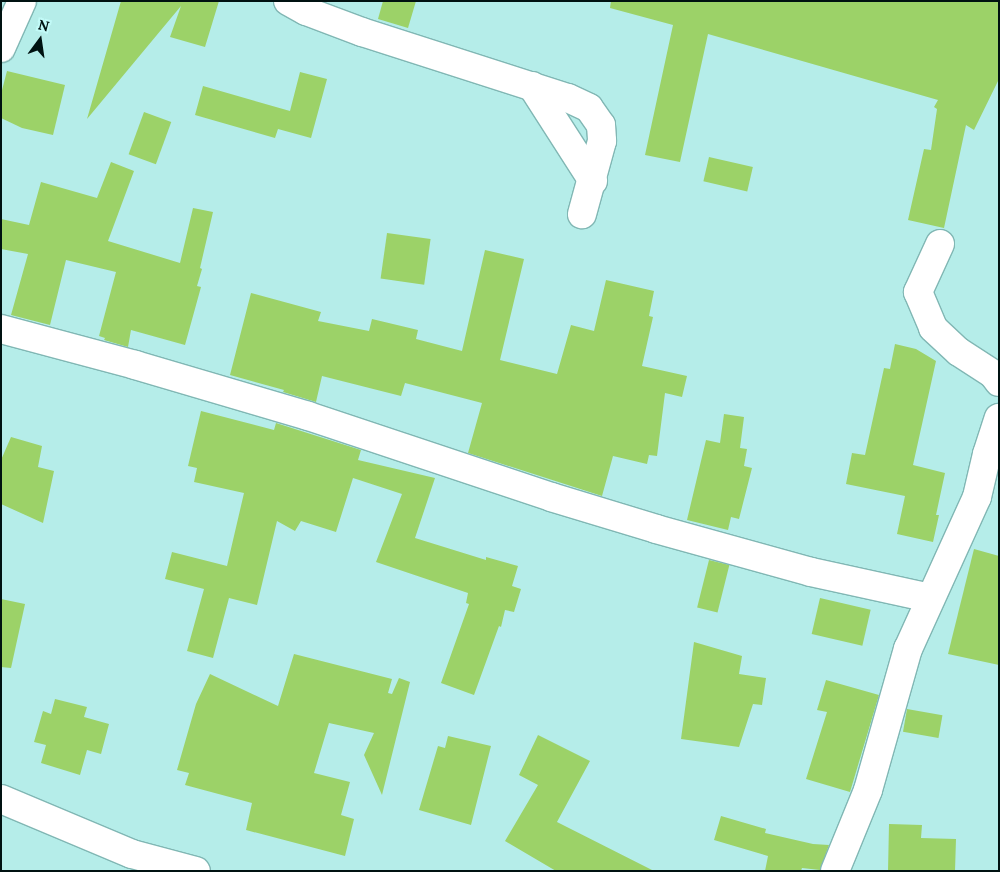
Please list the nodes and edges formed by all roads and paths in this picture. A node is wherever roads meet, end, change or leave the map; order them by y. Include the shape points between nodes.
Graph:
1 (22, 1) edge
2 (288, 1) edge
3 (1, 48) edge
4 (532, 86) junction
5 (593, 182) junction
6 (582, 214) dead end
7 (940, 244) dead end
8 (1, 329) edge
9 (999, 382) edge
10 (999, 418) edge
11 (930, 598) junction
12 (1, 799) edge
13 (129, 862) edge
14 (196, 871) edge
15 (835, 871) edge

1 - 3 street
2 - 4 street via 362,32
4 - 5 street
4 - 5 street via 589,108 601,125 602,141
5 - 6 street
7 - 9 street via 918,292 933,328
8 - 11 street via 135,364 308,416 656,529 811,572
10 - 11 street via 977,497
11 - 15 street via 908,649 868,790
12 - 13 street
13 - 14 street

